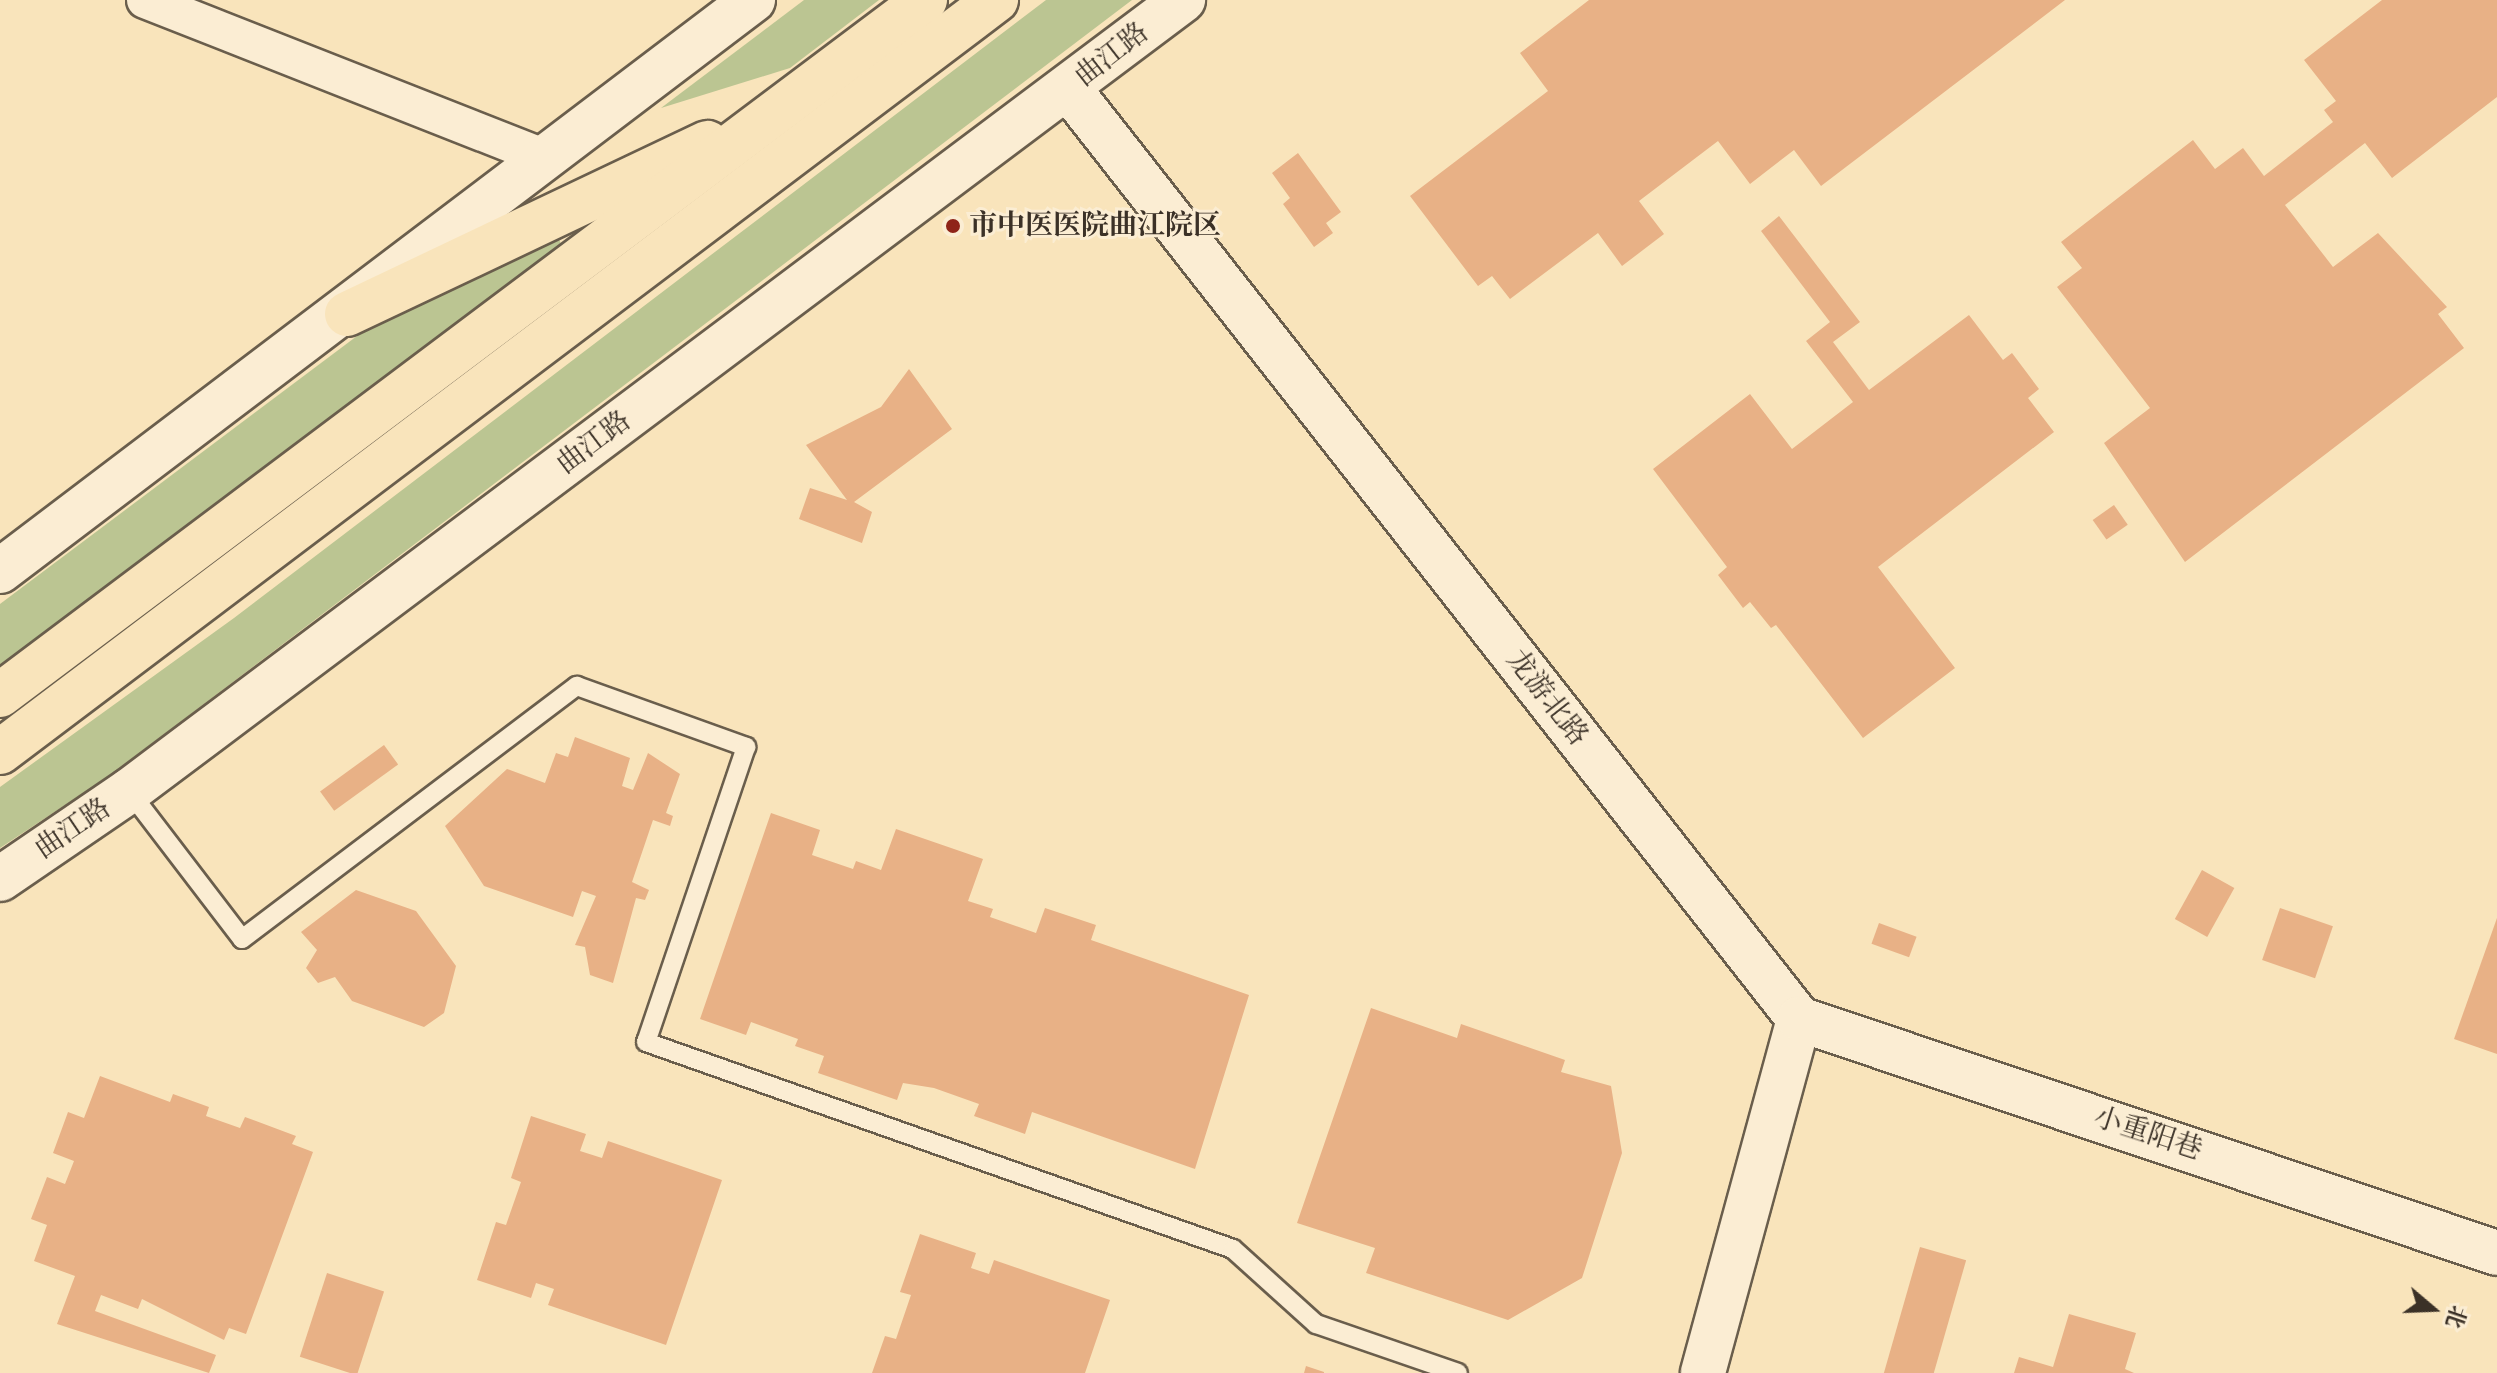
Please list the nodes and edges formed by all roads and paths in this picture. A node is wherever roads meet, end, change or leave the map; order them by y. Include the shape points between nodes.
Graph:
1 (145, 0) edge
2 (753, 0) edge
3 (925, 0) edge
4 (996, 0) edge
5 (1183, 0) edge
6 (1069, 89) junction
7 (792, 102) junction
8 (544, 157) junction
9 (347, 314) junction
10 (0, 571) edge
11 (0, 695) edge
12 (0, 752) edge
13 (129, 791) junction
14 (0, 879) edge
15 (1799, 1019) junction
16 (2497, 1253) edge
17 (1458, 1373) edge
18 (1703, 1373) edge

1 - 8 street
2 - 8 main road
3 - 7 highway
4 - 12 highway
5 - 6 main road, 曲江路
6 - 13 main road, 曲江路
6 - 15 main road, 龙游北路
7 - 9 highway
7 - 11 highway
8 - 9 main road
9 - 10 main road
13 - 14 main road, 曲江路
13 - 17 lane via 242,939 577,686 746,747 646,1042 1233,1249 1316,1324
15 - 16 main road, 小重阳巷
15 - 18 main road

